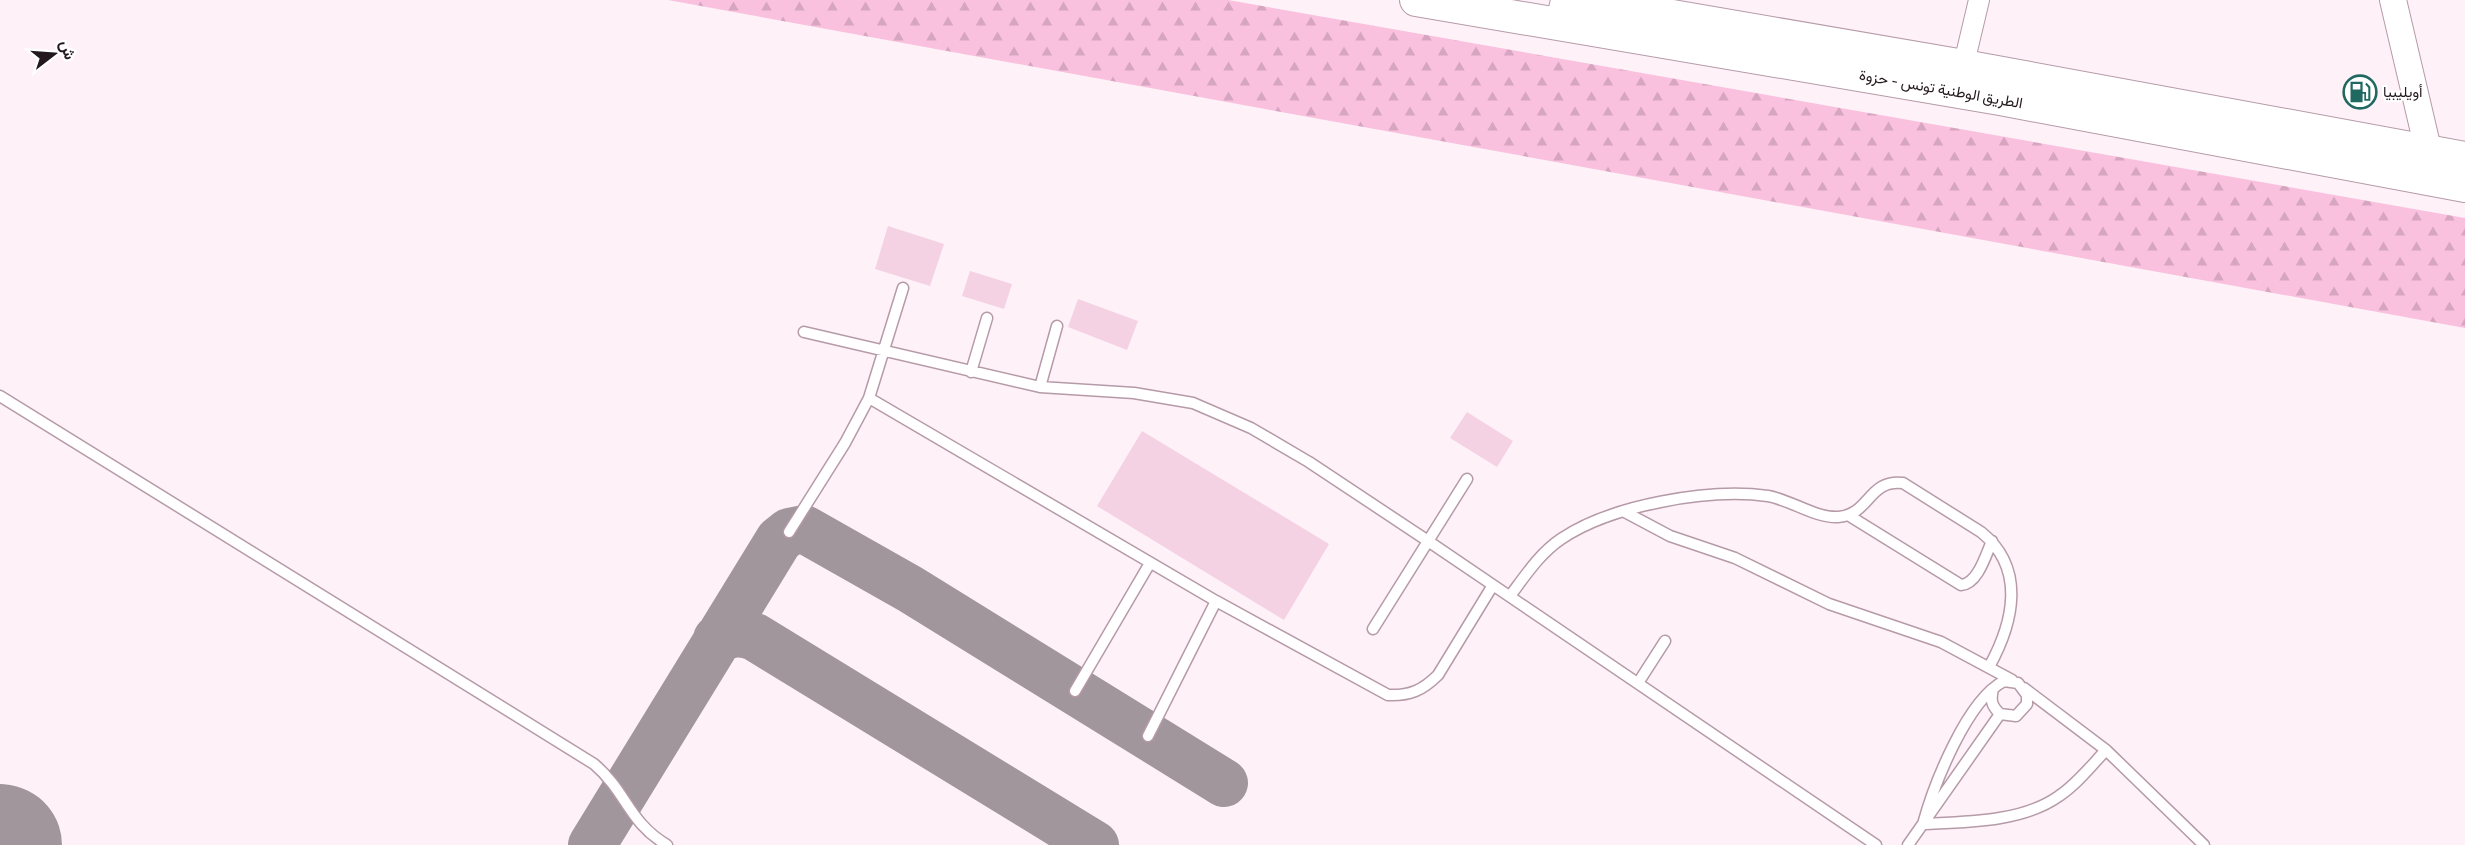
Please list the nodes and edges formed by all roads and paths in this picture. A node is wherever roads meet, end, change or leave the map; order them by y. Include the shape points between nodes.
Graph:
1 (1416, 0) edge
2 (1579, 0) edge
3 (1979, 0) edge
4 (2393, 0) edge
5 (1558, 11) edge
6 (1961, 79) junction
7 (2465, 158) edge
8 (2443, 173) edge
9 (903, 288) dead end
10 (987, 318) dead end
11 (1058, 326) dead end
12 (804, 332) dead end
13 (885, 352) junction
14 (971, 372) junction
15 (1040, 387) junction
16 (0, 396) edge
17 (869, 398) junction
18 (1467, 479) dead end
19 (1623, 511) junction
20 (1848, 515) junction
21 (789, 532) dead end
22 (1428, 541) junction
23 (1992, 541) junction
24 (1150, 563) junction
25 (1493, 585) junction
26 (1510, 596) junction
27 (1216, 601) junction
28 (1373, 629) dead end
29 (1665, 641) dead end
30 (1989, 667) junction
31 (2012, 680) junction
32 (1638, 683) junction
33 (2024, 688) junction
34 (1993, 689) junction
35 (1075, 691) dead end
36 (2000, 714) junction
37 (1148, 736) dead end
38 (2106, 750) junction
39 (1923, 824) junction
40 (667, 845) edge
41 (1876, 845) edge
42 (1908, 845) edge
43 (2204, 845) edge

1 - 5 main road, الطريق الوطنية تونس - حزوة
2 - 6 main road, الطريق الوطنية تونس - حزوة
3 - 6 street
4 - 8 street
5 - 6 main road, الطريق الوطنية تونس - حزوة
6 - 8 main road, الطريق الوطنية تونس - حزوة
7 - 8 main road, الطريق الوطنية تونس - حزوة
9 - 13 lane
10 - 14 lane
11 - 15 lane
12 - 13 lane
13 - 14 lane
13 - 17 lane
14 - 15 lane
15 - 22 lane via 1164,397 1221,413 1280,444
16 - 40 lane via 594,764 615,784 644,830
17 - 21 lane
17 - 24 lane
18 - 22 lane
19 - 20 lane via 1744,493 1772,497 1824,514
19 - 26 lane via 1582,526 1559,540
19 - 30 lane via 1670,536 1735,558 1829,604 1916,632
20 - 23 lane via 1859,510 1882,485 1902,483
20 - 23 lane via 1961,585 1974,578
22 - 25 lane
22 - 28 lane
23 - 30 lane via 2008,566 2011,595 2007,625
24 - 27 lane
24 - 35 lane
25 - 26 lane
25 - 27 lane via 1438,675 1428,685 1402,695 1375,690
26 - 32 lane
27 - 37 lane
29 - 32 lane
30 - 31 lane
31 - 33 lane
31 - 34 lane
32 - 41 lane
33 - 36 lane via 2027,704 2023,711 2016,716
33 - 38 lane
34 - 36 lane via 1993,708
34 - 39 lane via 1949,752
36 - 39 lane
38 - 39 lane via 2071,787 2045,804 2005,815
38 - 43 lane
39 - 42 lane

